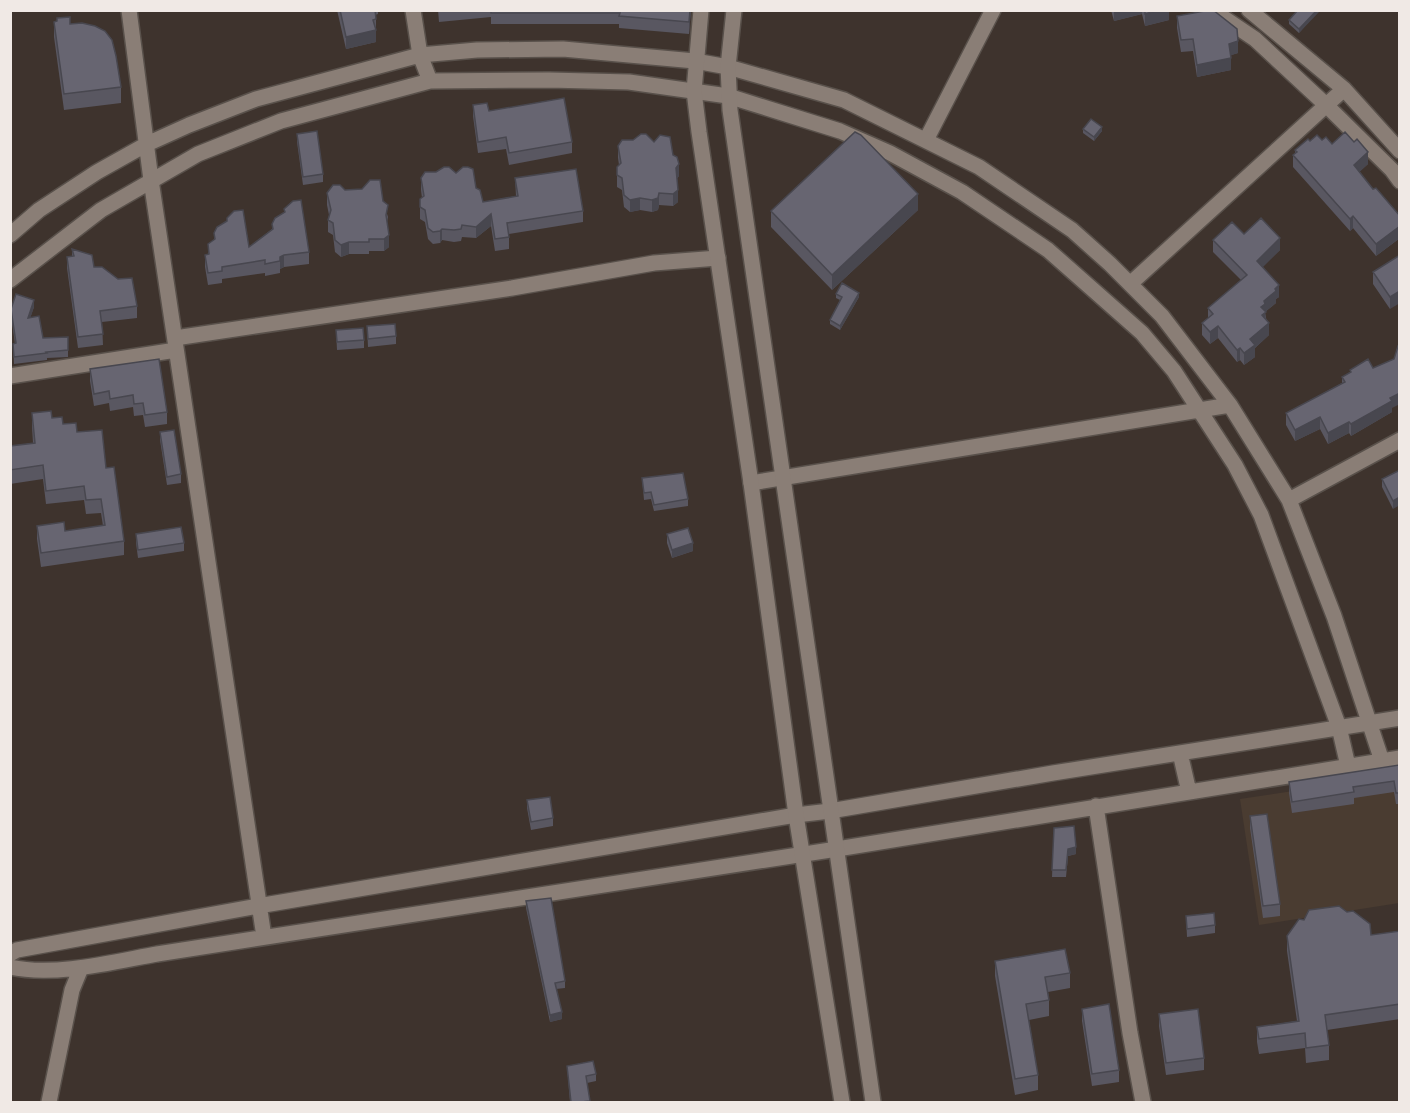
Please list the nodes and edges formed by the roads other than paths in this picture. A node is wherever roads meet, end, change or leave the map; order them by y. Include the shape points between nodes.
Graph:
1 (129, 10) edge
2 (413, 10) edge
3 (701, 10) edge
4 (735, 10) edge
5 (993, 10) edge
6 (1212, 10) edge
7 (1249, 10) edge
8 (420, 55) junction
9 (695, 61) junction
10 (728, 67) junction
11 (430, 81) junction
12 (1344, 89) junction
13 (694, 91) junction
14 (728, 96) junction
15 (1325, 104) junction
16 (926, 140) junction
17 (147, 144) junction
18 (1400, 151) edge
19 (151, 180) junction
20 (1400, 181) edge
21 (10, 235) edge
22 (718, 258) junction
23 (10, 280) edge
24 (1130, 284) junction
25 (175, 344) junction
26 (10, 376) edge
27 (1230, 405) junction
28 (1201, 411) junction
29 (1400, 440) edge
30 (784, 479) junction
31 (751, 483) junction
32 (1289, 500) junction
33 (1400, 718) edge
34 (1370, 723) junction
35 (1339, 728) junction
36 (1180, 753) junction
37 (1400, 758) edge
38 (1382, 761) junction
39 (1348, 766) junction
40 (1189, 792) junction
41 (1095, 806) junction
42 (830, 811) junction
43 (796, 815) junction
44 (837, 849) junction
45 (803, 853) junction
46 (258, 906) junction
47 (264, 937) junction
48 (10, 954) edge
49 (10, 967) edge
50 (81, 968) junction
51 (49, 1102) edge
52 (842, 1102) edge
53 (873, 1102) edge
54 (1143, 1102) edge

1 - 17 street
2 - 8 street
3 - 9 street
4 - 10 street
5 - 16 street
6 - 15 street via 1255,39
7 - 12 street
8 - 9 street via 477,50 563,50
8 - 11 street
8 - 17 street via 256,99
9 - 10 street
9 - 13 street
10 - 14 street
10 - 16 street via 844,100
11 - 13 street via 629,82
11 - 19 street via 281,121 198,154
12 - 15 street
12 - 18 street
13 - 14 street
13 - 22 street
14 - 28 street via 840,131 962,192 1048,250 1142,333
14 - 30 street
15 - 20 street
15 - 24 street
16 - 24 street via 979,167 1072,230
17 - 19 street
17 - 21 street via 39,210
19 - 23 street via 100,210
19 - 25 street
22 - 25 street via 654,263
22 - 31 street
24 - 27 street via 1162,316
25 - 26 street
25 - 46 street
27 - 28 street
27 - 32 street
28 - 30 street
28 - 35 street via 1261,515
29 - 32 street
30 - 31 street
30 - 42 street
31 - 43 street
32 - 34 street
33 - 34 street
34 - 35 street
34 - 38 street
35 - 36 street
35 - 39 street
36 - 40 street
36 - 42 street
37 - 38 street
38 - 39 street
39 - 40 street
40 - 41 street
41 - 44 street
41 - 54 street
42 - 43 street
42 - 44 street
43 - 45 street
43 - 46 street
44 - 45 street
44 - 53 street
45 - 47 street
45 - 52 street
46 - 47 street
46 - 48 street
47 - 50 street
49 - 50 street
50 - 51 street via 72,990

